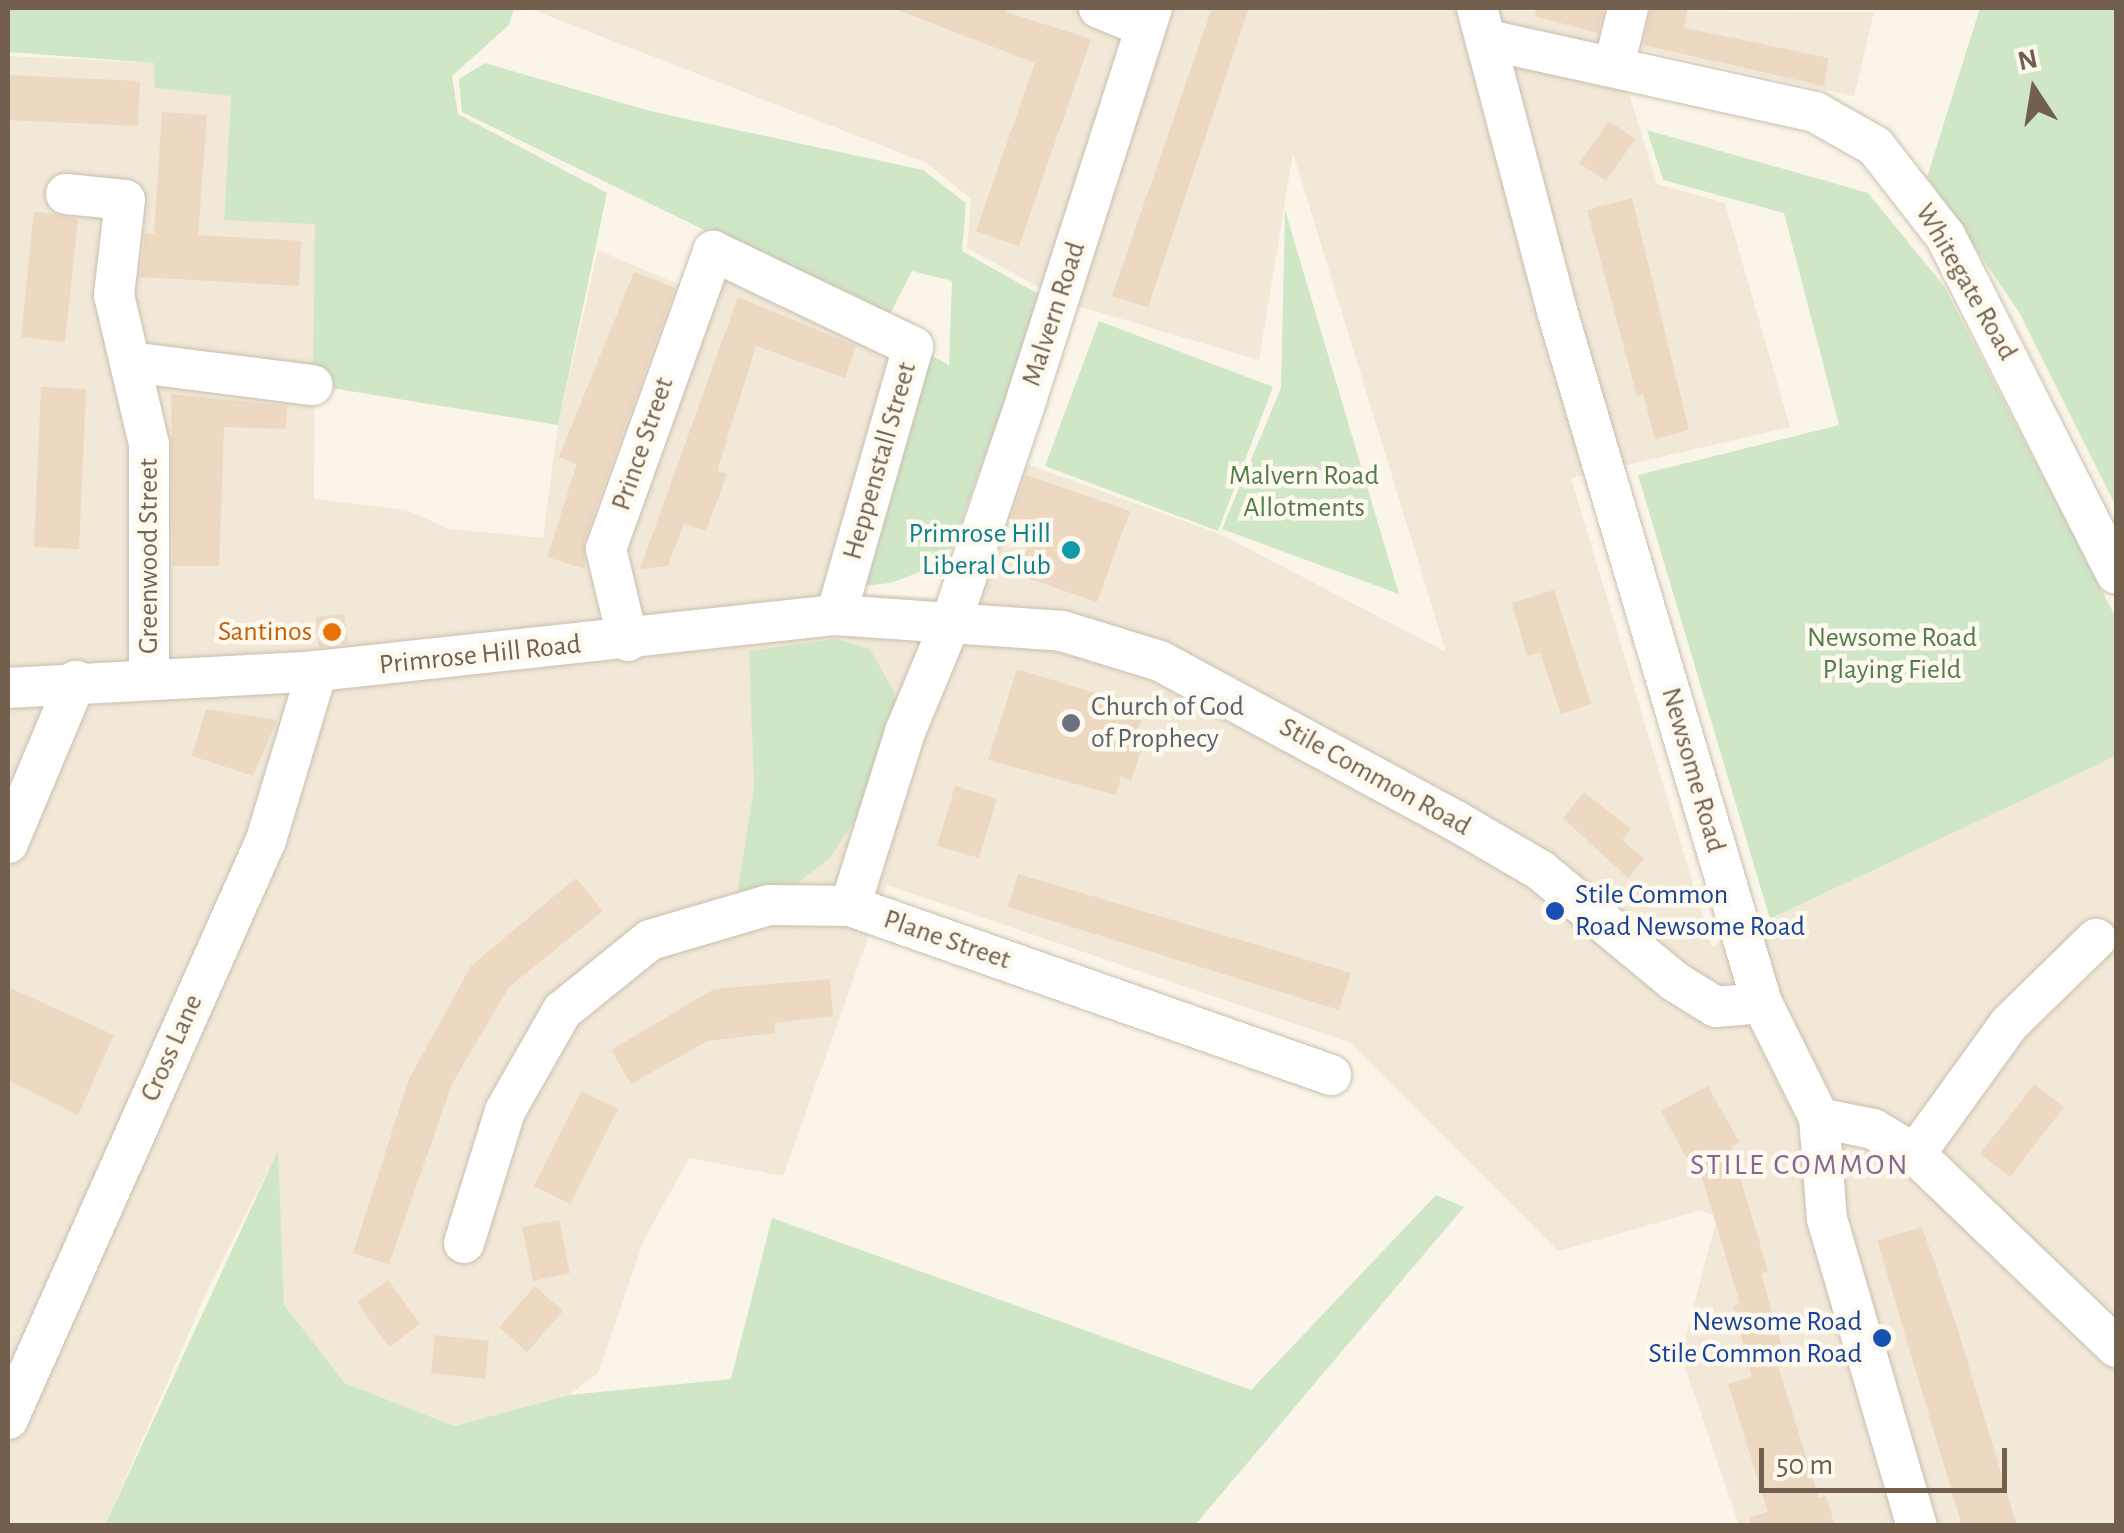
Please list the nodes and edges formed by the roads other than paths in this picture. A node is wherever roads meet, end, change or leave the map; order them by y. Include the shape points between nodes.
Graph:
1 (1099, 8) edge
2 (1628, 8) edge
3 (1148, 17) edge
4 (1482, 24) edge
5 (1614, 66) junction
6 (66, 194) dead end
7 (714, 252) joint
8 (130, 362) junction
9 (313, 384) dead end
10 (2116, 572) edge
11 (836, 615) junction
12 (952, 619) junction
13 (628, 640) junction
14 (317, 671) junction
15 (149, 678) junction
16 (76, 680) junction
17 (8, 688) edge
18 (8, 843) edge
19 (850, 906) junction
20 (2096, 939) dead end
21 (1762, 1003) junction
22 (1332, 1075) dead end
23 (1819, 1118) junction
24 (1915, 1154) junction
25 (464, 1243) dead end
26 (2116, 1347) edge
27 (8, 1419) edge
28 (1916, 1526) edge

1 - 3 street
2 - 5 street
3 - 12 street, Malvern Road
4 - 5 street, Whitegate Road
4 - 21 street, Newsome Road via 1557,311
5 - 10 street, Whitegate Road via 1816,112 1875,146 1946,237
6 - 8 street, Greenwood Street via 125,200 114,296
7 - 11 street, Heppenstall Street via 912,347
7 - 13 street, Prince Street via 606,549
8 - 9 street
8 - 15 street, Greenwood Street via 150,444
11 - 12 street, Primrose Hill Road
11 - 13 street, Primrose Hill Road
12 - 19 street, Plane Street via 905,732
12 - 21 street, Stile Common Road via 1062,631 1160,661 1540,870 1674,981 1716,1006
13 - 14 street, Primrose Hill Road
14 - 15 street, Primrose Hill Road
14 - 27 street, Cross Lane via 266,840
15 - 16 street, Primrose Hill Road
16 - 17 street, Primrose Hill Road
16 - 18 street
19 - 22 street, Plane Street
19 - 25 street via 769,904 650,940 562,1011 506,1112
20 - 24 street via 2008,1024
21 - 23 street, Newsome Road
23 - 24 street via 1873,1130
23 - 28 street, Newsome Road via 1827,1219
24 - 26 street

